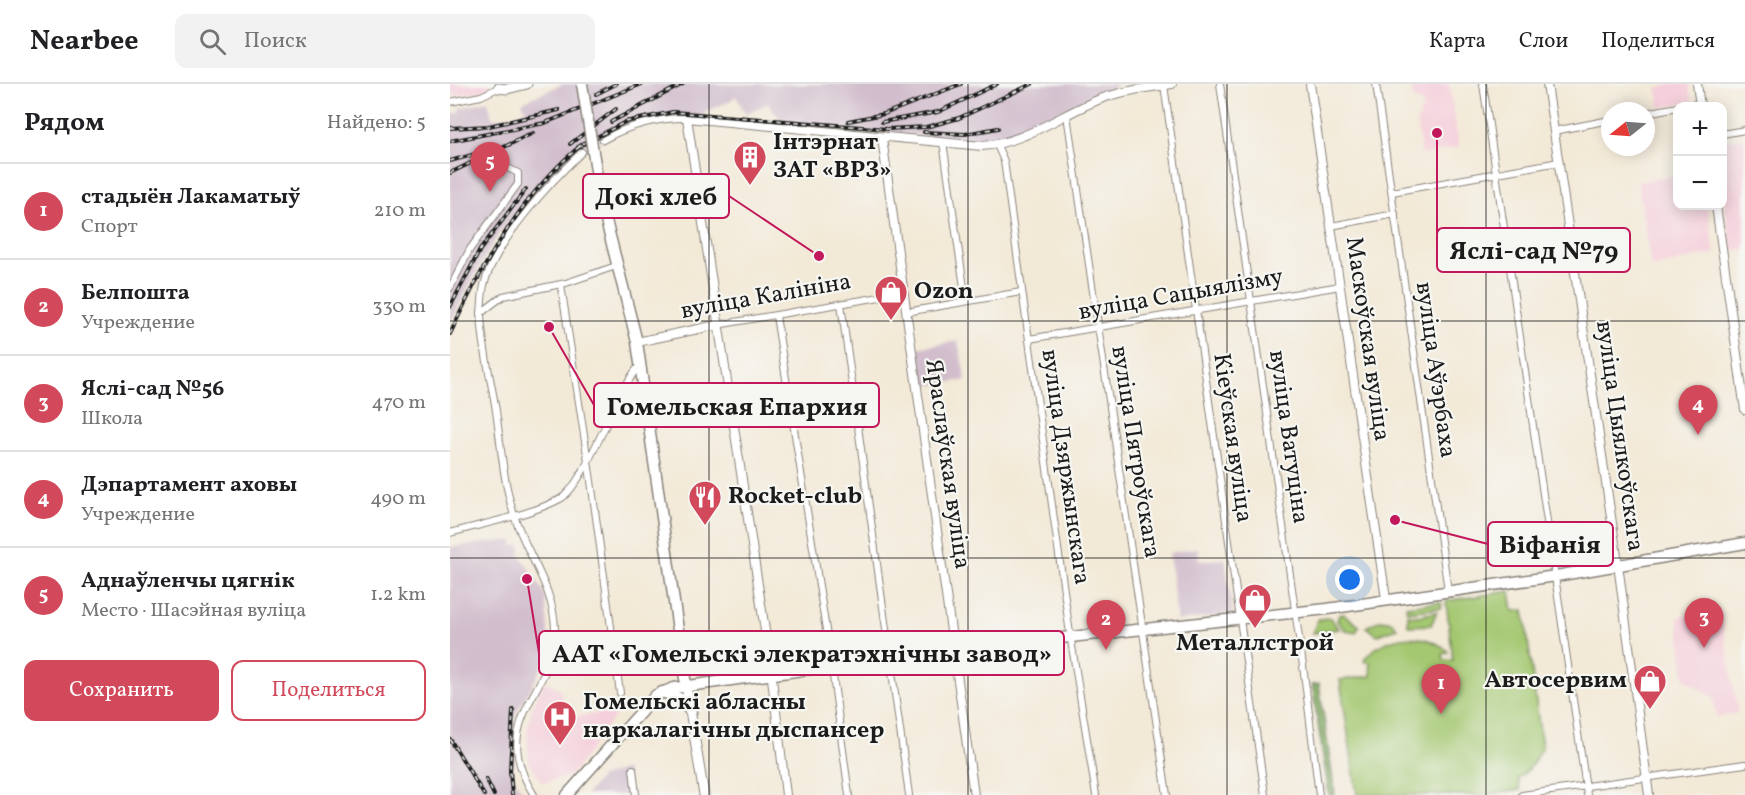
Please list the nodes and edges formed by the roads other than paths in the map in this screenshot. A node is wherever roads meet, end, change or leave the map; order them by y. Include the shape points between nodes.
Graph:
1 (527, 84) edge
2 (582, 84) edge
3 (1220, 84) edge
4 (1310, 84) edge
5 (1376, 84) edge
6 (1483, 84) edge
7 (1547, 84) edge
8 (1697, 84) edge
9 (500, 85) edge
10 (1168, 85) edge
11 (450, 102) edge
12 (1700, 102) edge
13 (1673, 109) edge
14 (1655, 112) edge
15 (1067, 115) junction
16 (687, 118) junction
17 (1601, 122) edge
18 (1745, 130) edge
19 (1554, 131) junction
20 (1727, 133) edge
21 (882, 138) junction
22 (603, 140) dead end
23 (943, 142) junction
24 (997, 145) junction
25 (582, 152) dead end
26 (1559, 162) junction
27 (504, 165) dead end
28 (1497, 174) junction
29 (1392, 192) junction
30 (1717, 210) edge
31 (1395, 214) junction
32 (1331, 226) junction
33 (616, 266) junction
34 (561, 285) junction
35 (1340, 286) junction
36 (450, 288) edge
37 (1021, 292) junction
38 (903, 293) junction
39 (966, 301) junction
40 (1250, 302) junction
41 (841, 304) junction
42 (906, 312) junction
43 (1195, 312) junction
44 (481, 313) junction
45 (776, 316) junction
46 (717, 325) junction
47 (1097, 327) junction
48 (1029, 339) junction
49 (637, 342) junction
50 (640, 364) junction
51 (630, 380) junction
52 (640, 393) junction
53 (618, 400) junction
54 (1745, 410) edge
55 (587, 460) junction
56 (513, 514) junction
57 (450, 533) edge
58 (1745, 543) edge
59 (1618, 564) junction
60 (1556, 576) junction
61 (1448, 591) junction
62 (1386, 599) junction
63 (1294, 613) junction
64 (1240, 619) junction
65 (1144, 630) junction
66 (1071, 638) junction
67 (954, 650) junction
68 (891, 658) junction
69 (832, 666) junction
70 (771, 675) junction
71 (686, 686) junction
72 (662, 692) junction
73 (620, 693) dead end
74 (691, 712) junction
75 (1745, 764) edge
76 (633, 769) dead end
77 (1646, 777) junction
78 (1586, 785) junction
79 (534, 795) edge
80 (567, 795) edge
81 (636, 795) edge
82 (704, 795) edge
83 (786, 795) edge
84 (849, 795) edge
85 (909, 795) edge
86 (974, 795) edge
87 (1096, 795) edge
88 (1167, 795) edge
89 (1265, 795) edge
90 (1319, 795) edge
91 (1522, 795) edge
92 (1587, 795) edge
93 (1649, 795) edge

1 - 9 main road via 507,89
2 - 33 main road, bridge
3 - 40 street, вуліца Ватуціна
4 - 32 street, Маскоўская вуліца
5 - 29 street, вуліца Аўэрбаха
6 - 28 street
7 - 19 street, вуліца Цыялкоўскага
8 - 12 street
9 - 11 street via 481,96
10 - 15 street via 1105,97
10 - 43 street, Кіеўская вуліца
13 - 14 street
15 - 24 street
15 - 47 street, вуліца Пятроўскага
16 - 21 street
16 - 22 street via 664,118 618,131
16 - 46 street
17 - 19 street
18 - 20 street
19 - 26 street, вуліца Цыялкоўскага
21 - 23 street
21 - 38 street, Яраслаўская вуліца
23 - 24 street
23 - 39 street
24 - 37 street, вуліца Дзяржынскага via 1004,161
25 - 44 street via 556,177 496,256 483,286
26 - 28 street
26 - 59 street, вуліца Цыялкоўскага
27 - 36 street via 518,173 518,184 470,249
28 - 29 street
28 - 60 street
29 - 31 street, вуліца Аўэрбаха
30 - 54 street
31 - 32 street
31 - 61 street, вуліца Аўэрбаха
32 - 35 street, Маскоўская вуліца
33 - 34 street
33 - 49 main road
34 - 44 street via 503,296
34 - 55 street
35 - 40 street, вуліца Сацыялізму
35 - 62 street, Маскоўская вуліца
37 - 39 street
37 - 48 street, вуліца Дзяржынскага
38 - 41 street, вуліца Калініна
38 - 42 street, Яраслаўская вуліца
39 - 42 street
40 - 43 street, вуліца Сацыялізму
40 - 63 street, вуліца Ватуціна
41 - 45 street, вуліца Калініна
41 - 68 street
42 - 67 street, Яраслаўская вуліца
43 - 47 street, вуліца Сацыялізму
43 - 64 street, Кіеўская вуліца
44 - 56 street
45 - 46 street, вуліца Калініна
45 - 69 street
46 - 49 street, вуліца Калініна
46 - 70 street
47 - 48 street, вуліца Сацыялізму
47 - 65 street, вуліца Пятроўскага
48 - 66 street, вуліца Дзяржынскага
49 - 50 main road
50 - 51 street
50 - 52 main road
51 - 52 street via 630,387
51 - 53 street
52 - 53 street
52 - 71 main road
53 - 55 street
55 - 56 street via 563,497
55 - 73 street
56 - 57 street
56 - 79 street via 546,584 555,629 554,648 522,715 520,729 519,769
58 - 59 main road
59 - 60 main road
59 - 77 street, вуліца Цыялкоўскага
60 - 61 main road
60 - 78 street
61 - 62 main road
62 - 63 main road
63 - 64 main road
63 - 90 street, вуліца Ватуціна
64 - 65 main road
64 - 89 street, Кіеўская вуліца
65 - 66 main road
65 - 88 street, вуліца Пятроўскага
66 - 67 main road
66 - 87 street, вуліца Дзяржынскага
67 - 68 main road
67 - 86 street, Яраслаўская вуліца
68 - 69 main road
68 - 85 street
69 - 70 main road
69 - 84 street
70 - 71 main road
70 - 83 street
71 - 72 main road
71 - 74 main road
72 - 74 main road via 679,699
72 - 80 main road
74 - 82 main road
75 - 77 street
76 - 81 street
77 - 78 street
77 - 93 street, вуліца Цыялкоўскага
78 - 91 street
78 - 92 street

